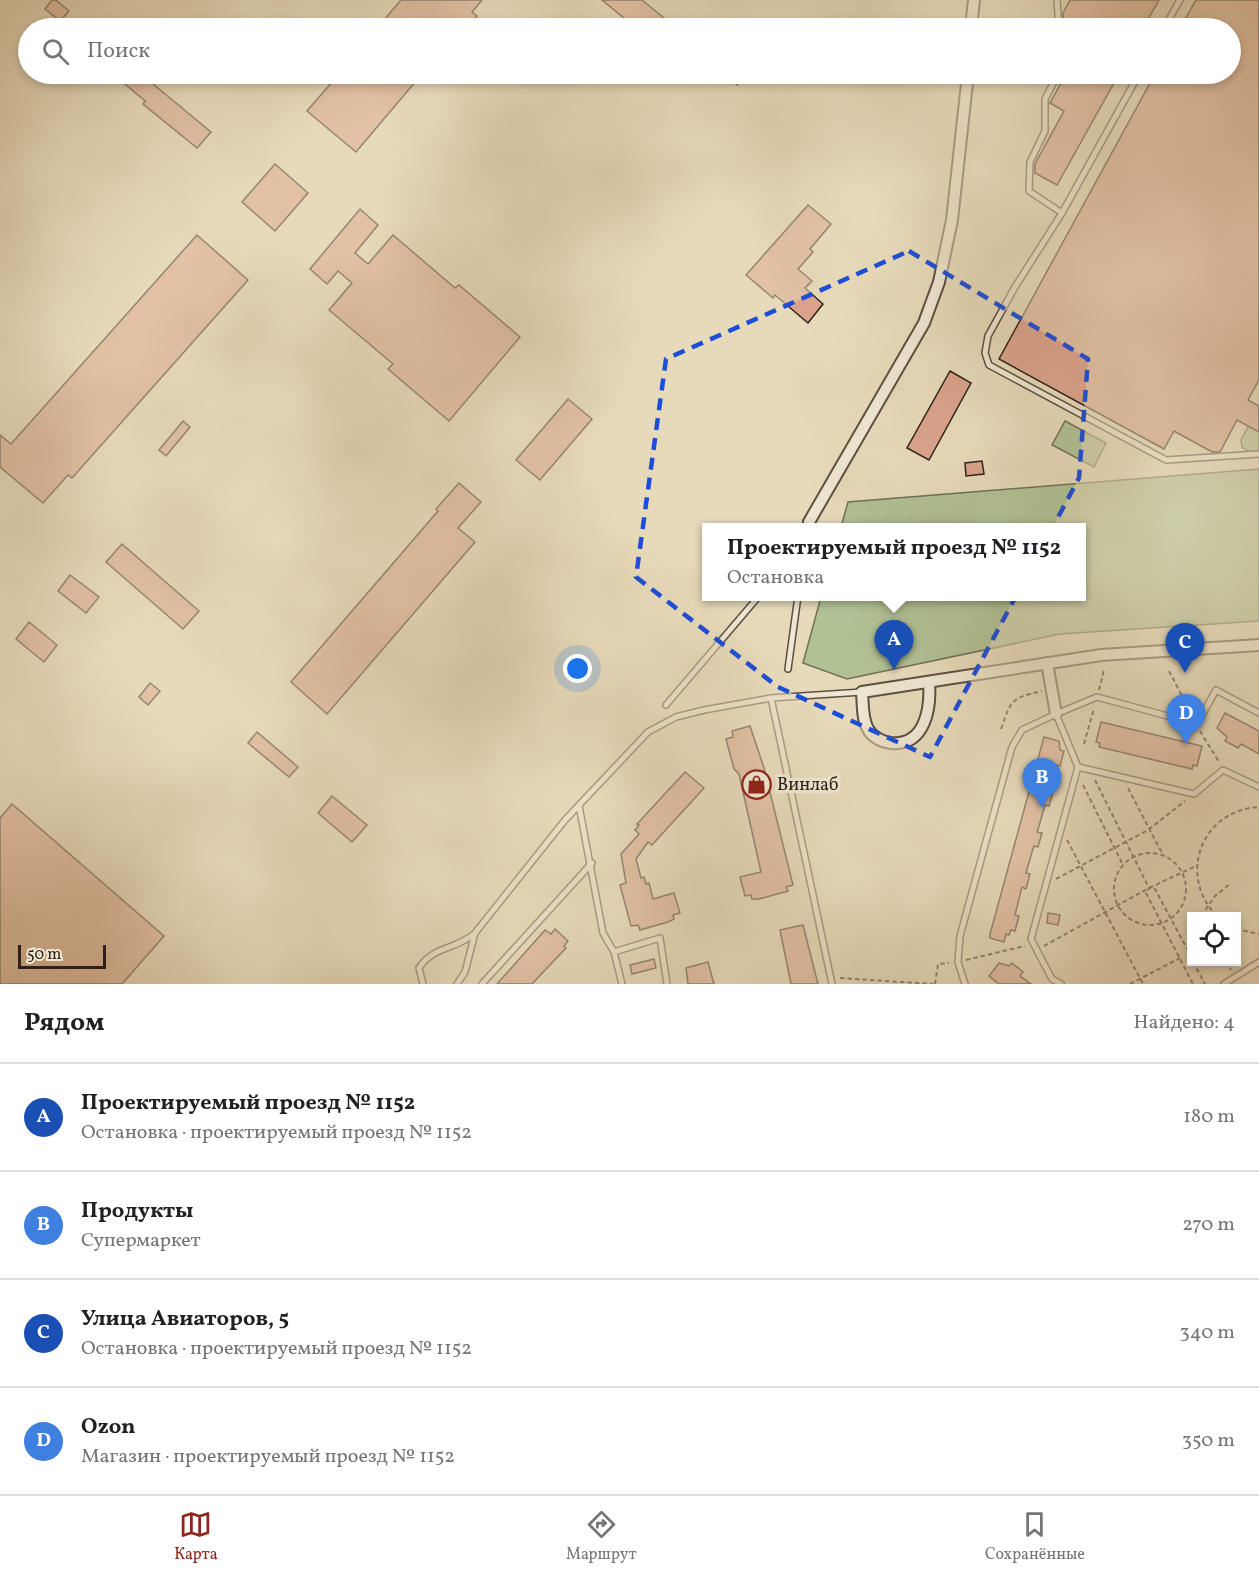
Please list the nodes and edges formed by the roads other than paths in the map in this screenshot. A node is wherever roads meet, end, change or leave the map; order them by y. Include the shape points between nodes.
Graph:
1 (974, 0) edge
2 (1057, 0) edge
3 (1180, 0) edge
4 (972, 18) edge
5 (1058, 18) edge
6 (1170, 18) edge
7 (967, 84) edge
8 (1053, 84) edge
9 (1133, 84) edge
10 (1062, 213) junction
11 (1259, 454) edge
12 (809, 523) edge
13 (756, 601) edge
14 (797, 601) edge
15 (1259, 645) edge
16 (1047, 663) junction
17 (788, 669) dead end
18 (929, 682) junction
19 (862, 692) junction
20 (771, 699) junction
21 (666, 705) dead end
22 (1259, 713) edge
23 (1056, 714) junction
24 (1078, 770) junction
25 (1259, 787) edge
26 (579, 806) junction
27 (592, 864) junction
28 (476, 933) junction
29 (614, 952) junction
30 (1259, 962) edge
31 (832, 982) edge
32 (423, 984) edge
33 (457, 984) edge
34 (482, 984) edge
35 (622, 984) edge
36 (667, 984) edge
37 (965, 984) edge
38 (1061, 984) edge
39 (1224, 984) edge

1 - 4 street
2 - 5 lane
3 - 6 lane
7 - 12 street via 952,220 939,282 924,323
8 - 10 lane via 1045,99 1045,131 1030,162 1029,191
9 - 10 lane
10 - 11 lane via 988,336 985,353 989,365 1166,460
13 - 21 lane
14 - 17 lane
15 - 16 street via 1101,655
16 - 18 street
16 - 23 street
18 - 19 street
18 - 19 street via 929,704 922,729 914,738 898,744 870,733
19 - 20 lane
20 - 26 lane via 676,717 648,732
20 - 31 lane
22 - 23 lane via 1216,690 1197,724 1097,697
23 - 24 lane
23 - 37 lane via 1022,730 1012,747 960,936 958,962
24 - 25 lane via 1194,794 1223,770
24 - 38 lane via 1031,939 1052,979
26 - 27 lane
26 - 28 lane
27 - 29 lane via 603,933
27 - 34 lane
28 - 32 lane via 460,944 430,954 419,968
28 - 33 lane via 465,972
29 - 35 lane
29 - 36 lane via 660,938
30 - 39 lane

